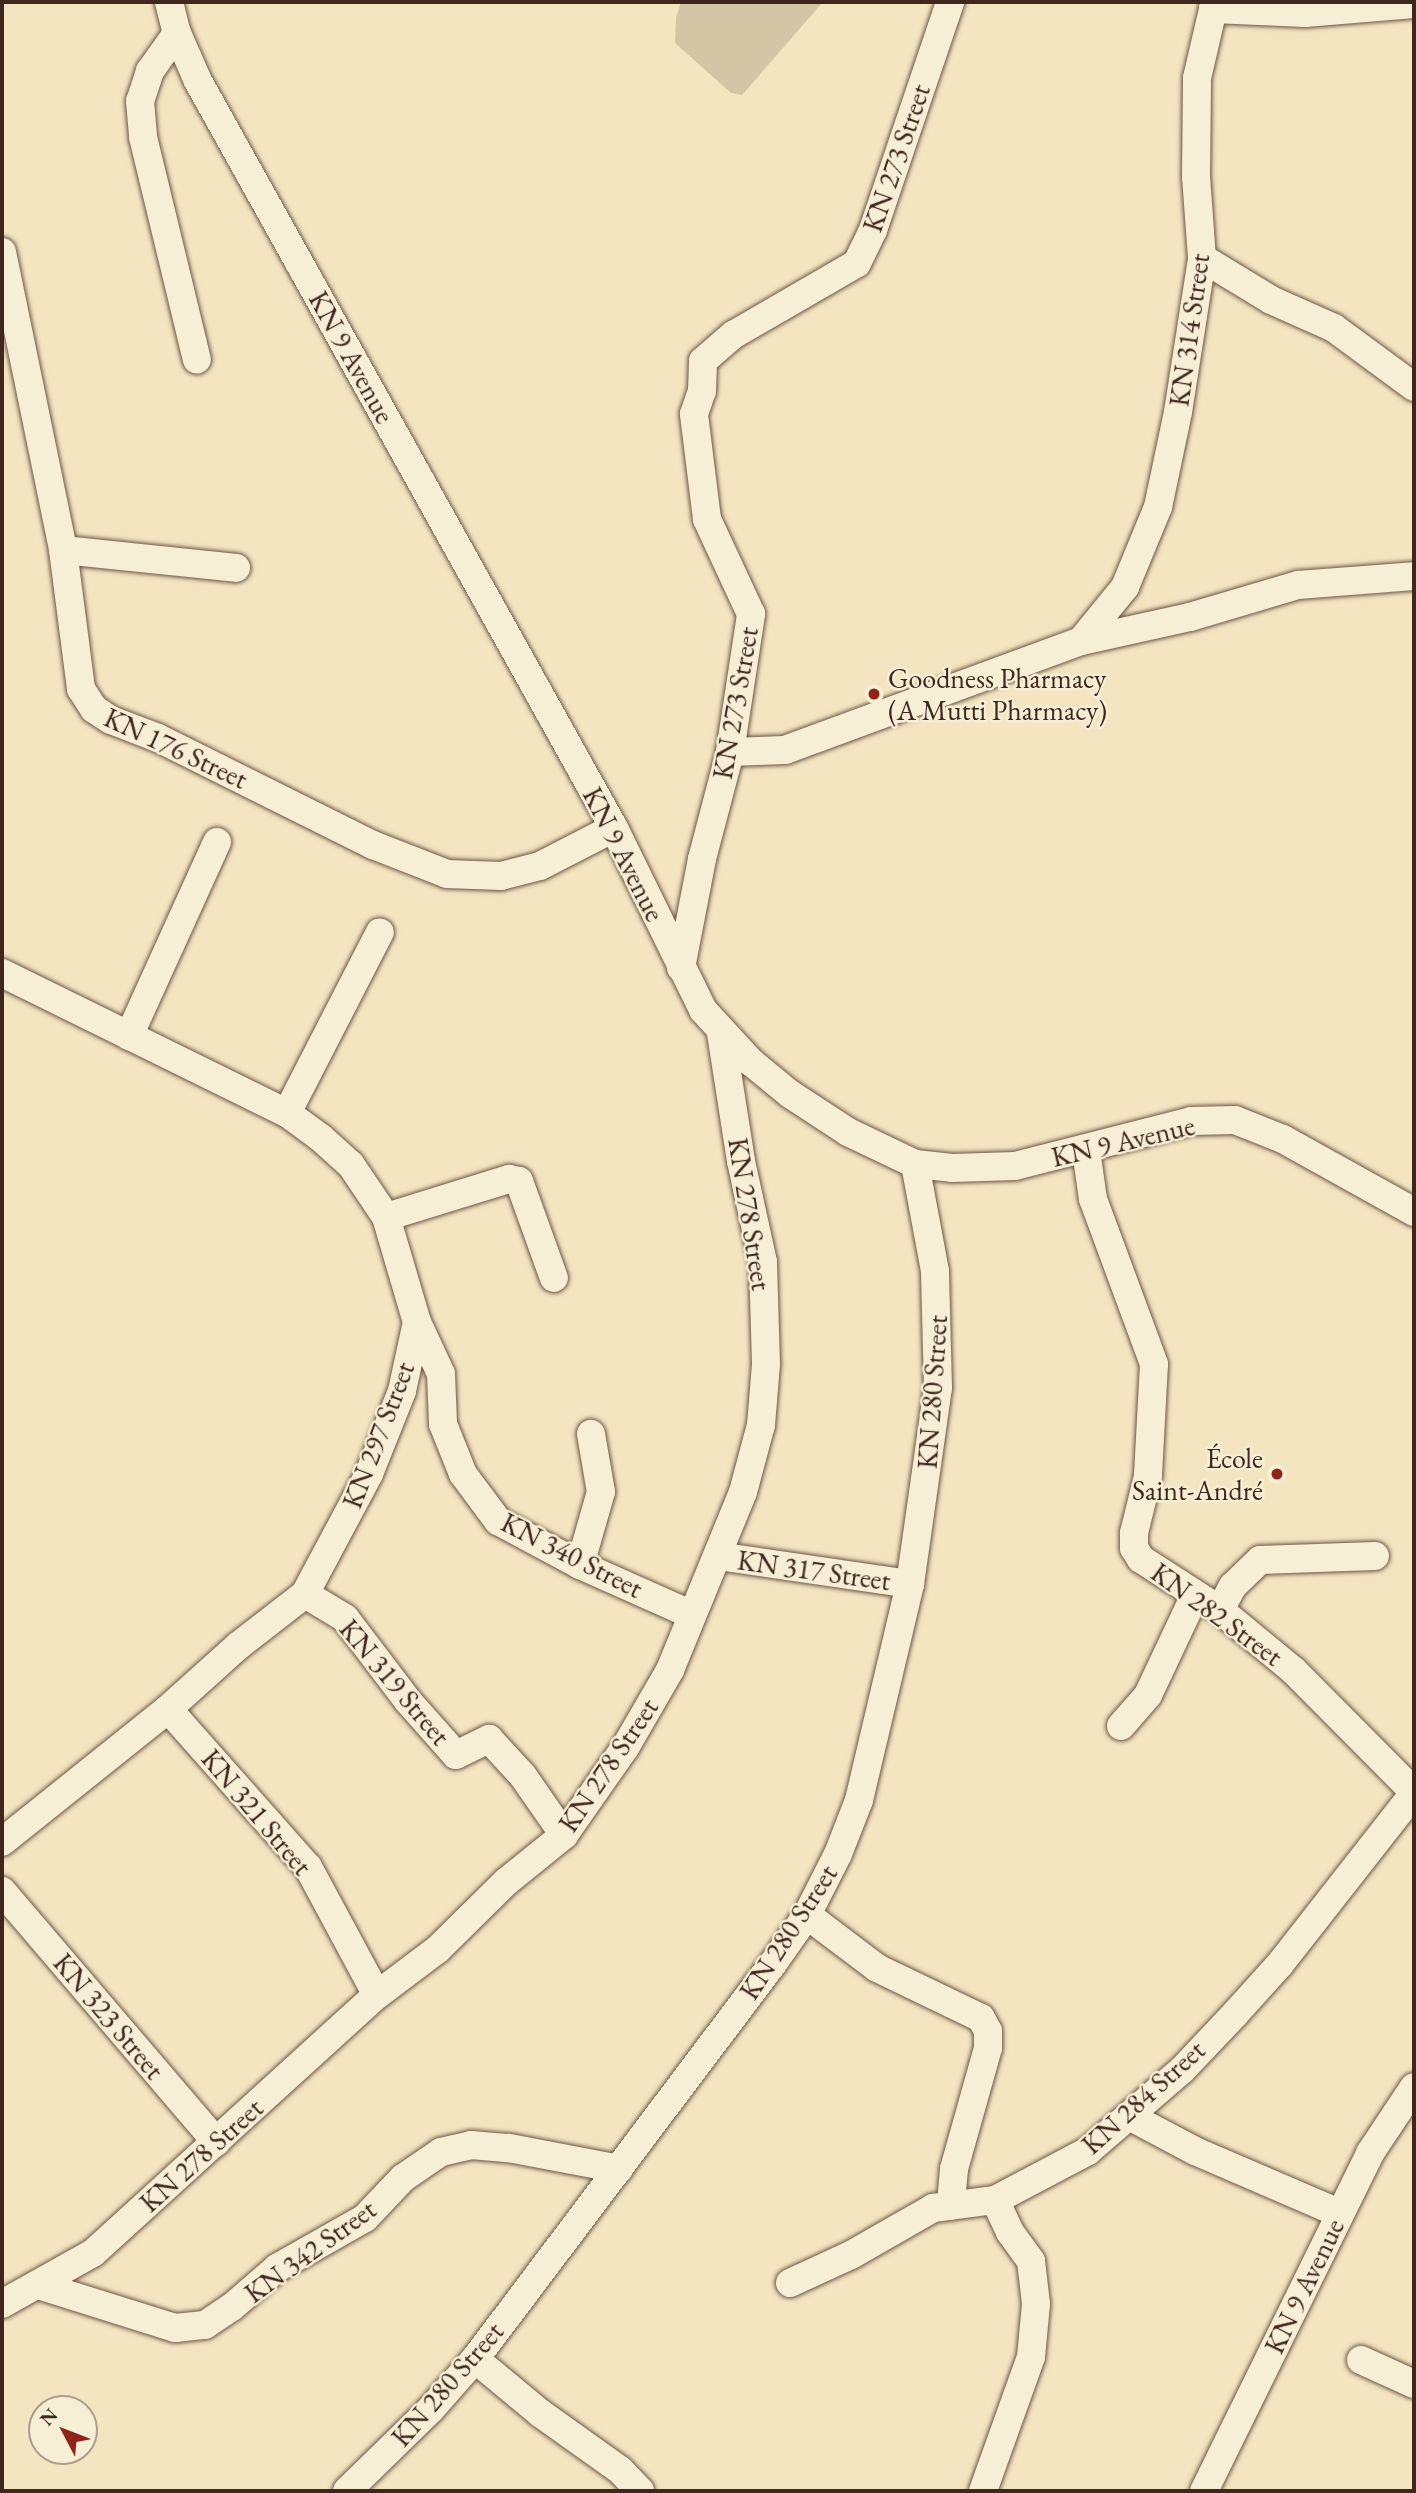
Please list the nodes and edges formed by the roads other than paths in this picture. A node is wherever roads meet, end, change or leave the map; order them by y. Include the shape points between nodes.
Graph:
1 (169, 2) edge
2 (950, 2) edge
3 (1414, 4) edge
4 (1218, 6) edge
5 (177, 33) junction
6 (2, 251) edge
7 (1202, 258) junction
8 (197, 360) dead end
9 (1414, 387) edge
10 (63, 550) junction
11 (236, 568) dead end
12 (1414, 576) edge
13 (1081, 641) junction
14 (730, 752) junction
15 (614, 828) junction
16 (217, 842) dead end
17 (380, 932) dead end
18 (681, 968) junction
19 (2, 973) edge
20 (721, 1033) junction
21 (129, 1036) junction
22 (287, 1114) junction
23 (1086, 1150) junction
24 (915, 1164) junction
25 (1414, 1212) edge
26 (386, 1217) junction
27 (554, 1278) dead end
28 (417, 1322) junction
29 (591, 1434) dead end
30 (718, 1556) junction
31 (1375, 1556) dead end
32 (580, 1565) junction
33 (911, 1584) junction
34 (305, 1594) junction
35 (1195, 1595) junction
36 (1220, 1610) junction
37 (690, 1614) junction
38 (168, 1709) junction
39 (1121, 1726) dead end
40 (1414, 1793) edge
41 (564, 1835) junction
42 (2, 1842) edge
43 (2, 1891) edge
44 (807, 1915) junction
45 (377, 1995) junction
46 (1414, 2087) edge
47 (1129, 2116) junction
48 (216, 2142) junction
49 (619, 2169) junction
50 (995, 2200) junction
51 (951, 2206) junction
52 (1339, 2213) junction
53 (790, 2283) dead end
54 (38, 2284) junction
55 (3, 2302) edge
56 (475, 2358) junction
57 (1362, 2360) dead end
58 (1414, 2384) edge
59 (347, 2491) edge
60 (640, 2491) edge
61 (983, 2491) edge
62 (1204, 2491) edge

1 - 5 street, KN 9 Avenue
2 - 14 street, KN 273 Street via 873,230 857,263 733,335 703,361 702,391 694,414 707,519 751,614
3 - 4 street via 1305,13
4 - 7 street, KN 314 Street via 1197,78
5 - 8 street via 150,71 140,101 143,136
5 - 15 street, KN 9 Avenue via 205,94
6 - 10 street, KN 176 Street
7 - 9 street via 1271,300 1334,328
7 - 13 street, KN 314 Street via 1158,507 1125,587
10 - 11 street
10 - 15 street, KN 176 Street via 81,689 94,709 111,720 159,738 373,845 447,874 501,876 540,866
12 - 13 street via 1298,585 1190,617
13 - 14 street via 785,750
14 - 18 street, KN 273 Street via 702,859
15 - 18 street, KN 9 Avenue
16 - 21 street
17 - 22 street
18 - 20 street, KN 9 Avenue
19 - 21 street, KN 297 Street
20 - 24 street, KN 9 Avenue via 790,1094 848,1132
20 - 30 street, KN 278 Street via 763,1262 766,1364 756,1445
21 - 22 street, KN 297 Street
22 - 26 street, KN 297 Street via 351,1164
23 - 24 street, KN 9 Avenue via 1015,1166
23 - 25 street, KN 9 Avenue via 1191,1121 1235,1120 1283,1139
23 - 35 street, KN 282 Street via 1093,1199 1154,1364 1147,1476 1134,1548 1141,1559
24 - 33 street, KN 280 Street via 939,1317 937,1388
26 - 27 street via 509,1179 519,1181
26 - 28 street, KN 297 Street
28 - 32 street, KN 340 Street via 442,1374 443,1424 463,1474 498,1521
28 - 34 street, KN 297 Street via 402,1391 369,1475
29 - 32 street via 601,1492
30 - 33 street, KN 317 Street
30 - 37 street, KN 278 Street
31 - 36 street via 1261,1560 1233,1586
32 - 37 street, KN 340 Street
33 - 44 street, KN 280 Street via 859,1800
34 - 38 street, KN 297 Street
34 - 41 street, KN 319 Street via 345,1618 456,1755 489,1739 523,1776
35 - 36 street, KN 282 Street
35 - 39 street via 1148,1695
36 - 40 street, KN 282 Street via 1293,1671
37 - 41 street, KN 278 Street via 670,1670 626,1746
38 - 42 street, KN 297 Street
38 - 45 street, KN 321 Street via 308,1867
40 - 47 street, KN 284 Street via 1280,1964 1182,2070
41 - 45 street, KN 278 Street via 506,1882 438,1950
43 - 48 street, KN 323 Street
44 - 49 street, KN 280 Street
44 - 51 street via 877,1968 981,2018 988,2031 988,2048 954,2169
45 - 48 street, KN 278 Street
46 - 52 street, KN 9 Avenue via 1370,2153
47 - 50 street, KN 284 Street via 1088,2151
47 - 52 street via 1206,2156
48 - 54 street, KN 278 Street via 93,2253
49 - 54 street, KN 342 Street via 509,2148 471,2145 441,2152 403,2178 365,2218 277,2269 205,2325 175,2328
49 - 56 street, KN 280 Street
50 - 51 street
50 - 61 street via 1031,2261 1036,2304 1031,2357
51 - 53 street via 933,2208 851,2255
52 - 62 street, KN 9 Avenue
54 - 55 street, KN 278 Street
56 - 59 street, KN 280 Street via 431,2409
56 - 60 street via 540,2413 620,2470
57 - 58 street

